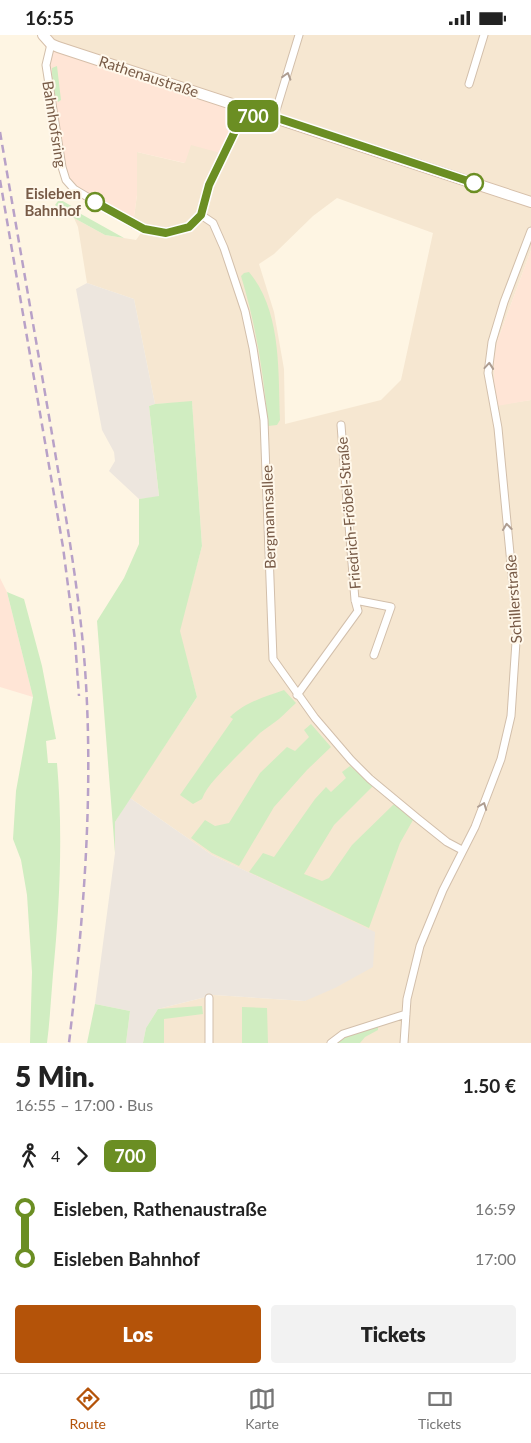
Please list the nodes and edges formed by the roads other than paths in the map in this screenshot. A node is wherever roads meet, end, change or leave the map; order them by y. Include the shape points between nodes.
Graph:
1 (43, 35) edge
2 (299, 35) edge
3 (484, 35) edge
4 (51, 44) junction
5 (469, 84) dead end
6 (231, 103) junction
7 (259, 112) junction
8 (274, 117) junction
9 (238, 125) junction
10 (531, 202) edge
11 (201, 215) junction
12 (531, 231) edge
13 (341, 425) dead end
14 (355, 600) junction
15 (374, 655) dead end
16 (297, 695) junction
17 (462, 850) junction
18 (209, 998) dead end
19 (406, 1014) junction
20 (208, 1043) edge
21 (331, 1043) edge
22 (404, 1043) edge

1 - 4 main road
8 -> 2 street
3 - 5 street
4 - 6 main road, Rathenaustraße
4 - 11 street, Bahnhofsring via 47,74 62,167 70,185 80,194 144,229 166,233 189,227
6 - 7 main road, Rathenaustraße
6 - 9 street
7 - 8 main road, Rathenaustraße
7 - 9 street
8 - 10 main road, Rathenaustraße
9 - 11 street via 209,185
11 - 16 street, Bergmannsallee via 213,223 224,249 245,311 253,347 264,420 273,659
17 -> 12 street, Schillerstraße via 475,827 501,759 511,716 517,627 498,428 488,373 496,326
13 - 14 street, Friedrich-Fröbel-Straße
14 - 15 street, Friedrich-Fröbel-Straße via 391,607
14 - 16 street, Friedrich-Fröbel-Straße via 358,611
16 - 17 street, Bergmannsallee via 370,779 440,837
17 - 19 street, Schillerstraße via 420,946
18 - 20 street
19 - 21 street via 342,1034
19 - 22 street, Schillerstraße

